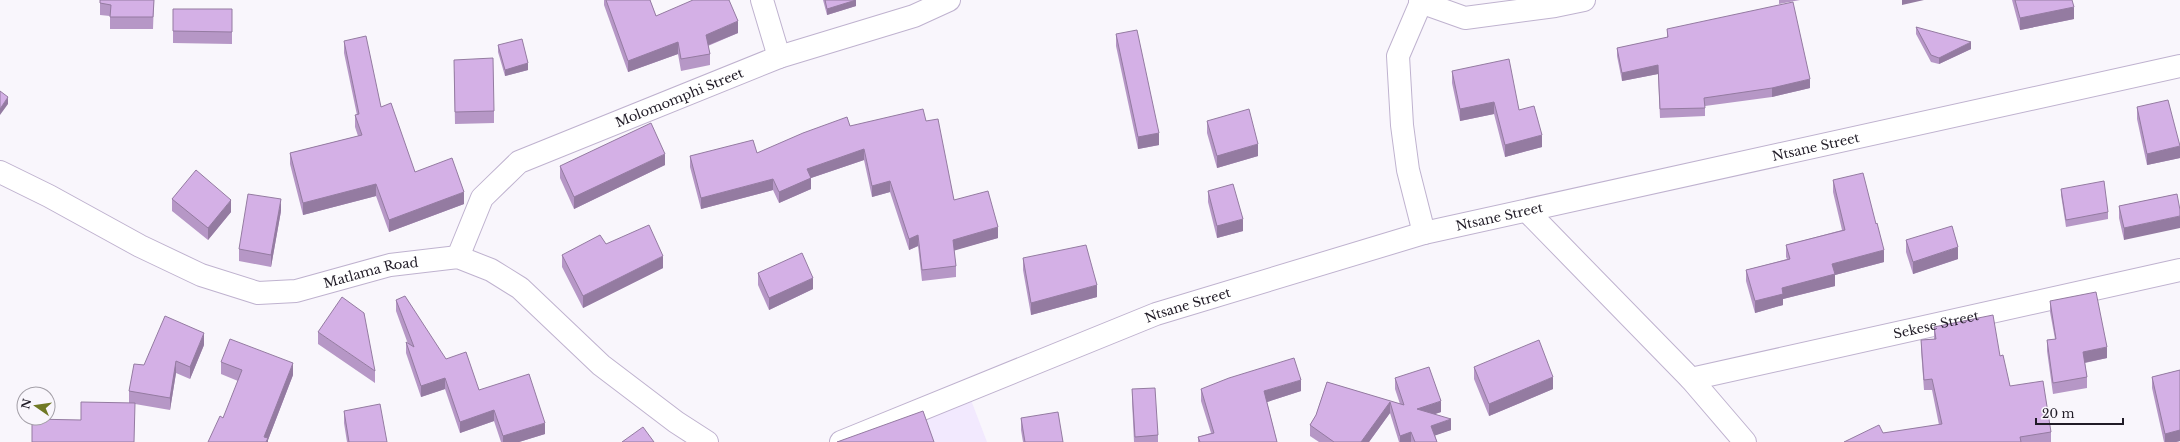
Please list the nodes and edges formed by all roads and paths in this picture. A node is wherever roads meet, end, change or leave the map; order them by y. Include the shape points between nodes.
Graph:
1 (762, 0) edge
2 (949, 0) edge
3 (1584, 0) edge
4 (1421, 1) edge
5 (779, 57) junction
6 (2180, 66) edge
7 (0, 172) edge
8 (1527, 211) junction
9 (1424, 233) junction
10 (458, 256) junction
11 (2180, 270) edge
12 (1691, 379) junction
13 (707, 442) edge
14 (841, 442) edge
15 (1745, 442) edge

1 - 5 street
2 - 5 street, Molomomphi Street via 914,16
3 - 4 street via 1465,18
4 - 9 street via 1398,56 1402,125 1408,170
5 - 10 street, Molomomphi Street via 519,162 482,198
6 - 8 street, Ntsane Street
7 - 10 street, Matlama Road via 140,246 201,275 258,293 296,291 390,265
8 - 9 street, Ntsane Street
8 - 12 street
9 - 14 street, Ntsane Street via 1156,314
10 - 13 street via 491,270 520,288 601,365 676,422
11 - 12 street, Sekese Street
12 - 15 street

